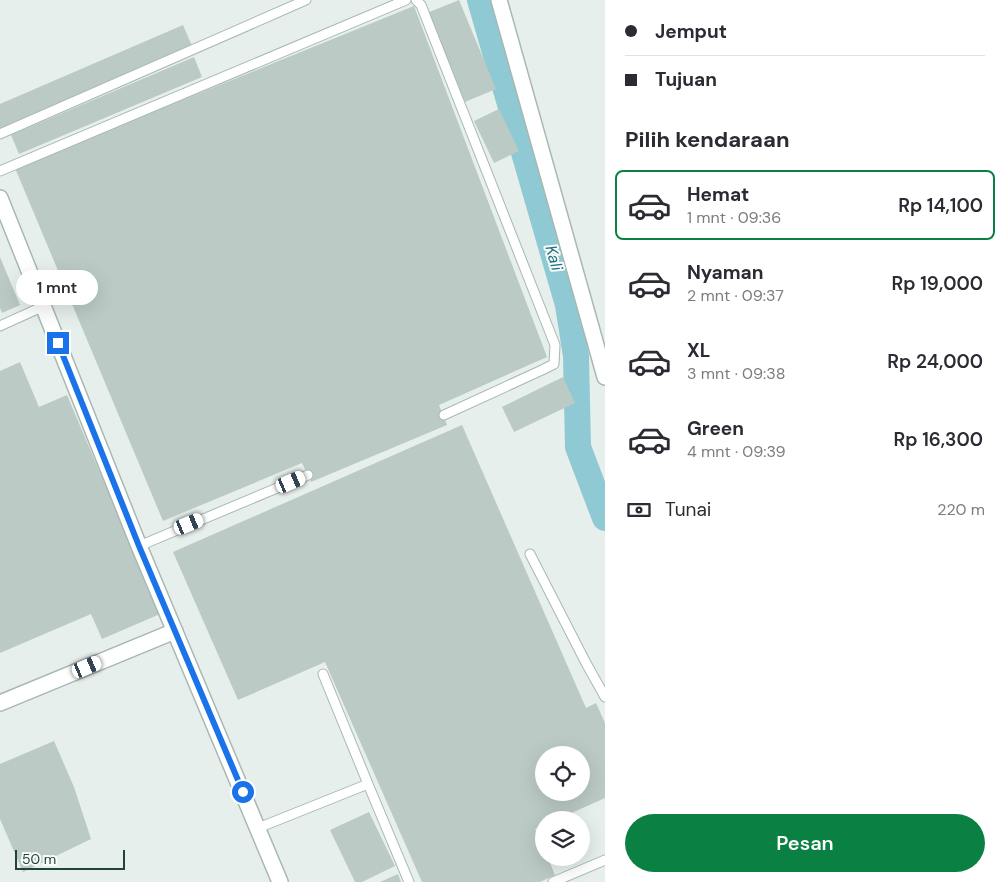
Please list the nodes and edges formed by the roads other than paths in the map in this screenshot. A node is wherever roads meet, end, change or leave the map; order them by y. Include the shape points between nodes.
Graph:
1 (306, 0) edge
2 (416, 0) edge
3 (499, 0) edge
4 (401, 1) edge
5 (0, 134) edge
6 (0, 171) edge
7 (0, 198) edge
8 (44, 306) junction
9 (0, 326) edge
10 (605, 378) edge
11 (444, 416) dead end
12 (308, 475) dead end
13 (139, 546) junction
14 (530, 554) dead end
15 (175, 631) junction
16 (323, 674) dead end
17 (605, 697) edge
18 (0, 703) edge
19 (368, 784) junction
20 (258, 828) junction
21 (605, 860) edge
22 (280, 882) edge
23 (409, 882) edge
24 (553, 882) edge

1 - 5 lane
2 - 11 lane via 421,5 555,345 554,364
3 - 10 street
4 - 6 lane
7 - 8 street
8 - 9 lane
8 - 13 street
12 - 13 lane
13 - 15 street
14 - 17 lane
15 - 18 street
15 - 20 street
16 - 19 lane
19 - 20 lane
19 - 23 lane
20 - 22 street
21 - 24 lane

